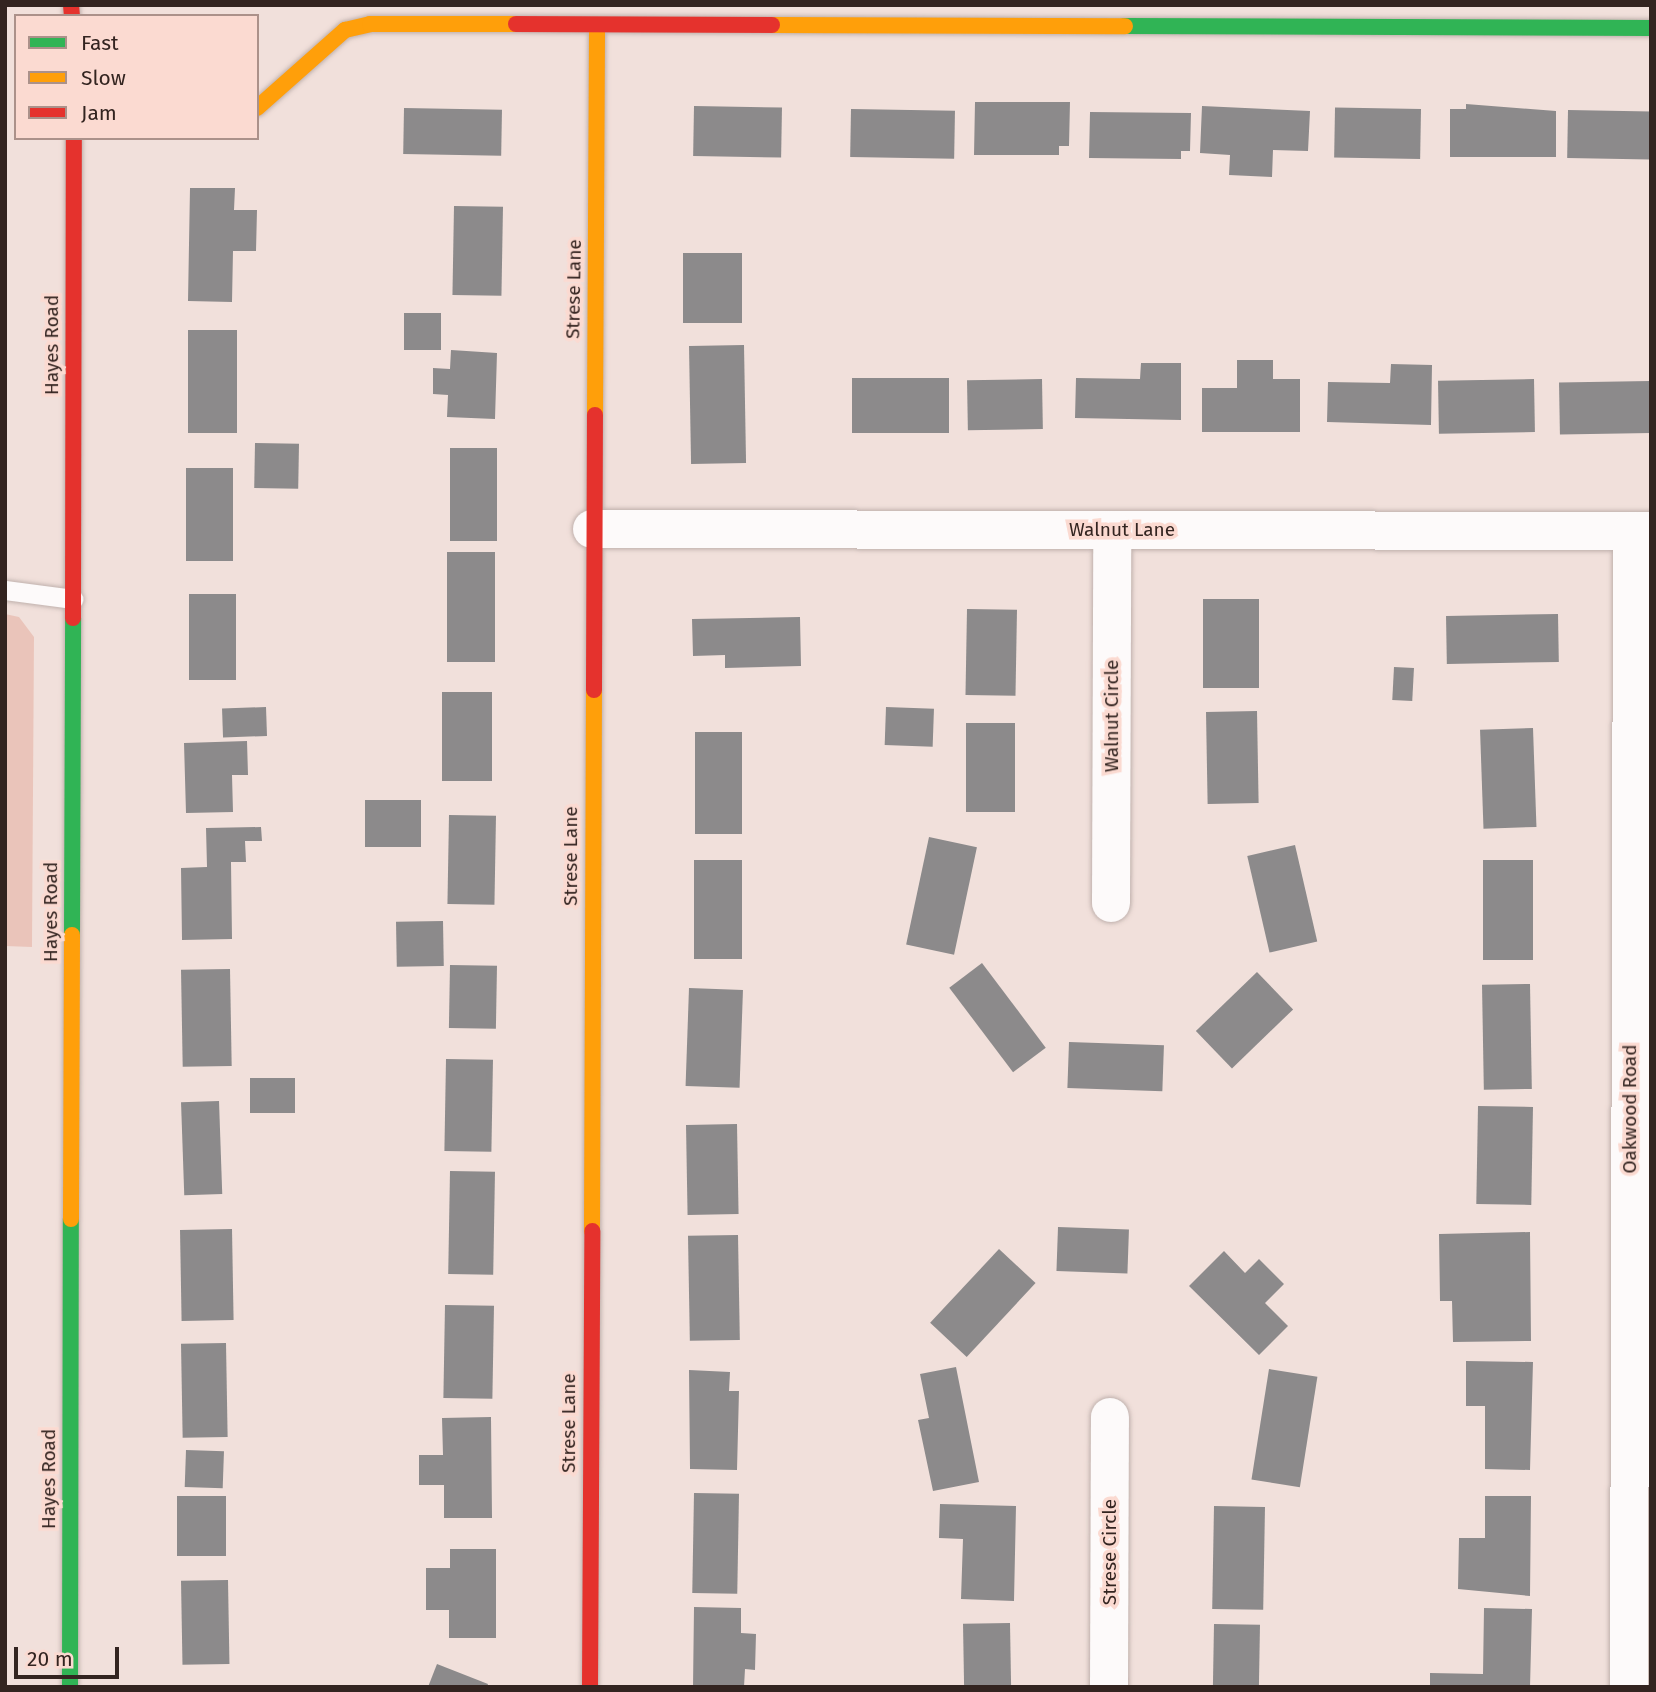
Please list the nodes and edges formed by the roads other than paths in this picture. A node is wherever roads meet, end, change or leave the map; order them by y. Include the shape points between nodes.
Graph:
1 (597, 26) junction
2 (1651, 28) edge
3 (259, 105) edge
4 (74, 140) edge
5 (592, 529) junction
6 (1112, 530) junction
7 (1641, 531) edge
8 (5, 590) edge
9 (73, 598) junction
10 (1111, 903) dead end
11 (1110, 1417) dead end
12 (70, 1687) edge
13 (590, 1687) edge
14 (1109, 1687) edge
15 (1629, 1687) edge

1 - 2 street
1 - 3 street via 370,24 345,30
1 - 5 street, Strese Lane
4 - 9 street, Hayes Road
5 - 6 street, Walnut Lane
5 - 13 street, Strese Lane
6 - 7 street, Walnut Lane
6 - 10 street, Walnut Circle
7 - 15 street, Oakwood Road
8 - 9 lane
9 - 12 street, Hayes Road
11 - 14 street, Strese Circle

